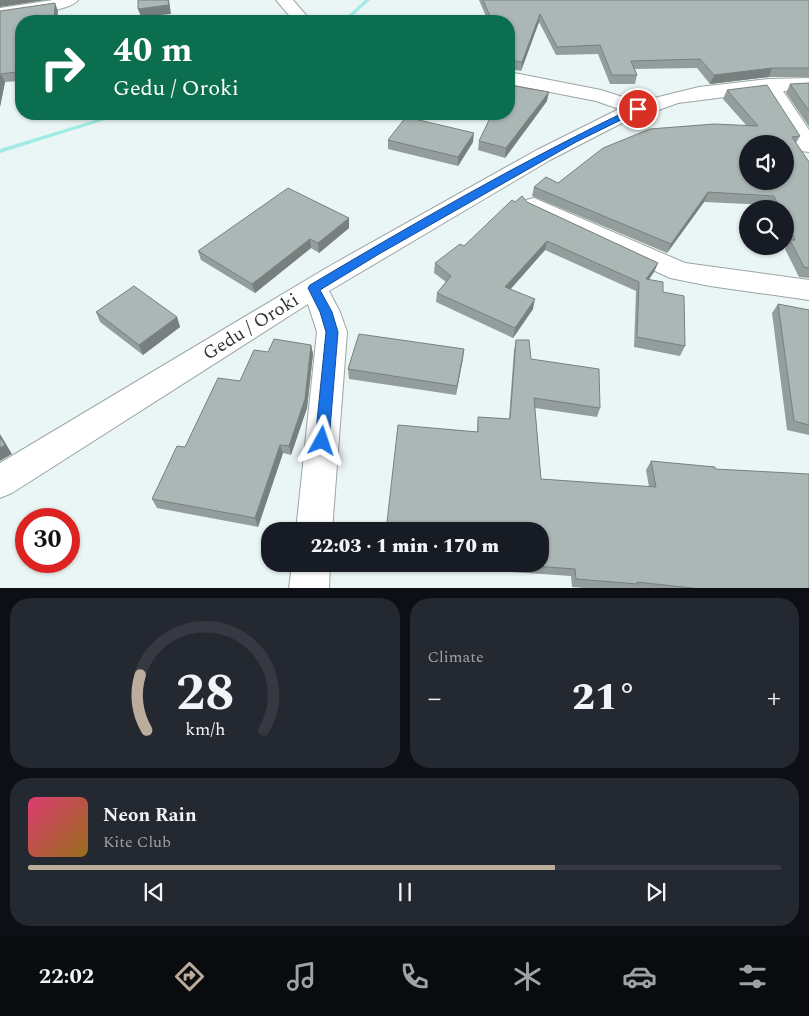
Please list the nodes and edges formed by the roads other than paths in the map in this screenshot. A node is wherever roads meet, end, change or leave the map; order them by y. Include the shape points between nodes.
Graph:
1 (70, 0) edge
2 (284, 0) edge
3 (0, 13) edge
4 (297, 15) edge
5 (515, 79) edge
6 (809, 84) edge
7 (769, 86) junction
8 (638, 109) junction
9 (809, 146) edge
10 (534, 205) edge
11 (314, 288) junction
12 (809, 290) edge
13 (0, 482) edge
14 (315, 522) edge
15 (310, 572) edge
16 (309, 588) edge

1 - 3 street
2 - 4 street
5 - 8 street via 601,96
6 - 7 street, Gedu / Oroki
7 - 8 street, Gedu / Oroki via 690,96
7 - 9 street
8 - 11 street, Gedu / Oroki via 573,140
10 - 12 street via 679,271
11 - 13 street, Gedu / Oroki
11 - 14 street via 332,332
15 - 16 street

